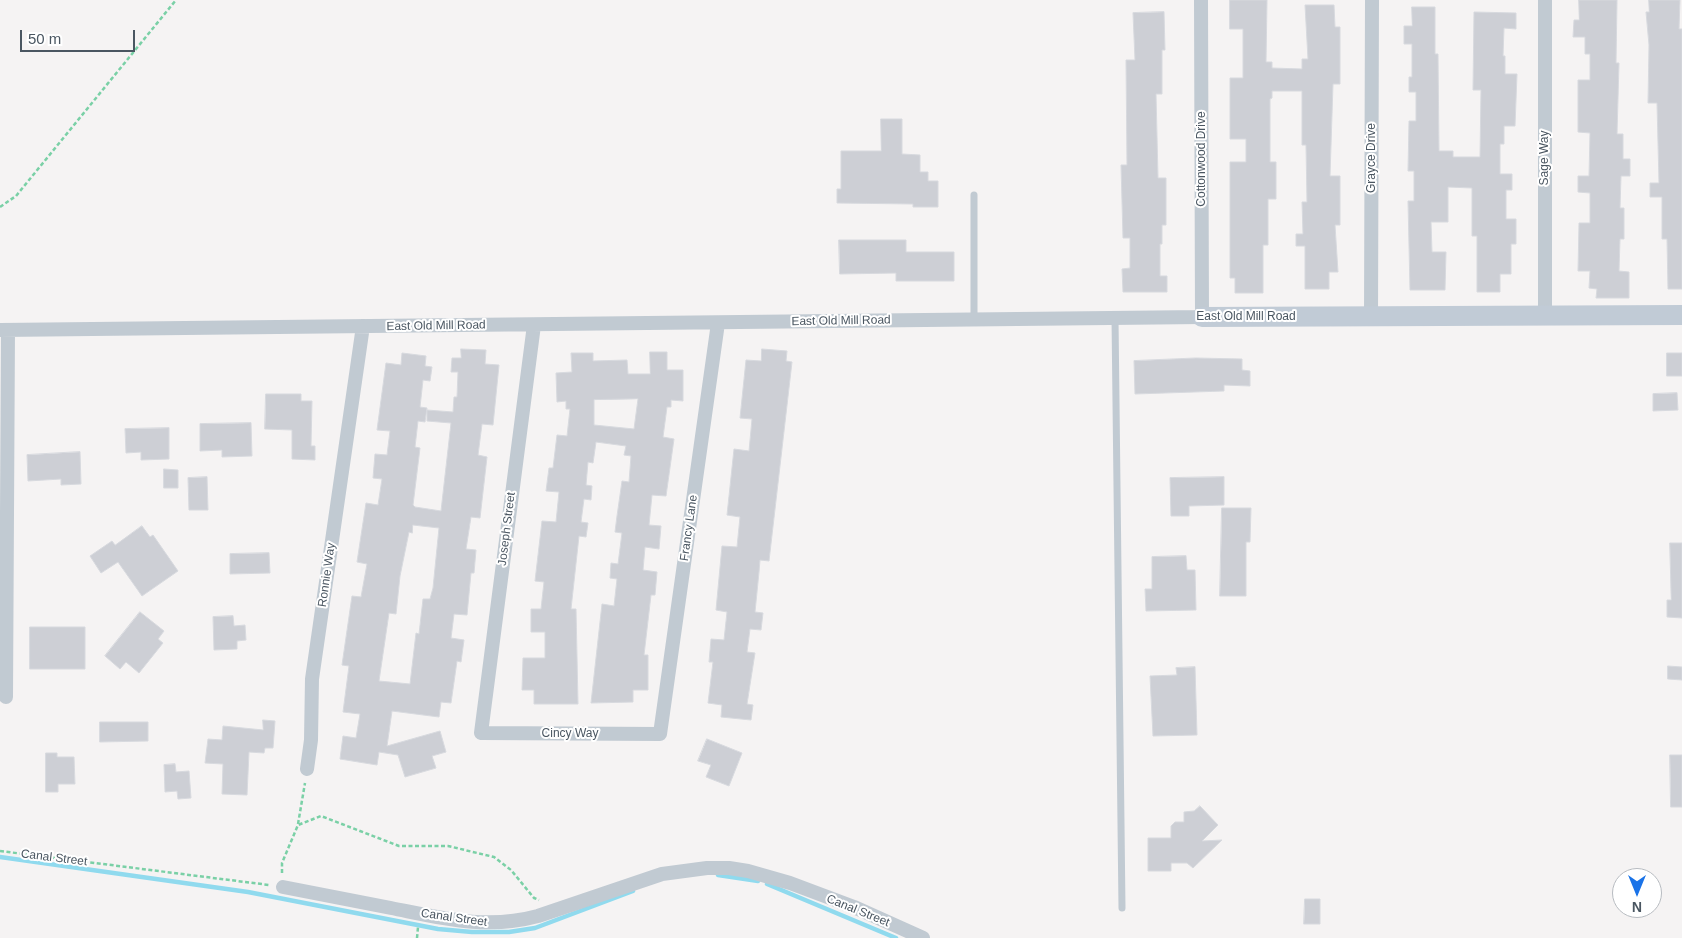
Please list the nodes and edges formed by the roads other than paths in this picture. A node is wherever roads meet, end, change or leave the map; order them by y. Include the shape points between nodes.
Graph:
1 (1201, 0) edge
2 (1372, 0) edge
3 (1545, 0) edge
4 (974, 195) dead end
5 (1682, 315) edge
6 (1545, 316) junction
7 (1202, 317) junction
8 (1371, 317) junction
9 (1115, 318) junction
10 (974, 320) junction
11 (718, 323) junction
12 (534, 325) junction
13 (362, 326) junction
14 (4, 330) edge
15 (6, 697) dead end
16 (481, 733) joint
17 (660, 734) joint
18 (307, 769) road end
19 (283, 886) road end
20 (1122, 908) dead end
21 (923, 938) edge

1 - 7 street, Cottonwood Drive
2 - 8 street, Grayce Drive
3 - 6 street, Sage Way
4 - 10 lane
5 - 6 street, East Old Mill Road
6 - 8 street, East Old Mill Road
7 - 8 street, East Old Mill Road
7 - 9 street, East Old Mill Road
9 - 10 street, East Old Mill Road
9 - 20 lane
10 - 11 street, East Old Mill Road
11 - 12 street, East Old Mill Road
11 - 17 street, Francy Lane
12 - 13 street, East Old Mill Road
12 - 16 street, Joseph Street
13 - 14 street, East Old Mill Road
13 - 18 street, Ronnie Way via 312,679
14 - 15 street
16 - 17 street, Cincy Way
19 - 21 street, Canal Street via 486,924 538,916 662,874 729,868 748,870 790,883

